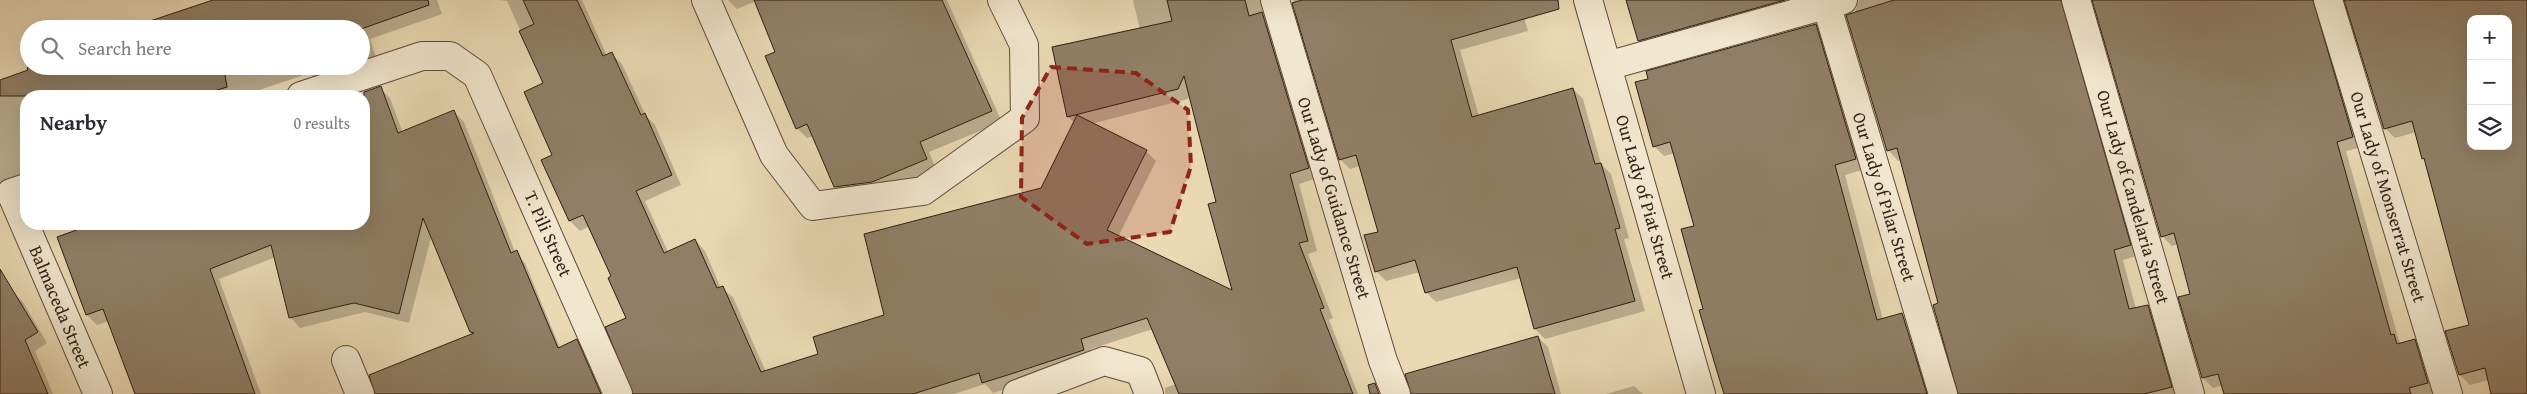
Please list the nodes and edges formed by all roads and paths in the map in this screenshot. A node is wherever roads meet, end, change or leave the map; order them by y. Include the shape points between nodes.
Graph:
1 (706, 0) edge
2 (1002, 0) edge
3 (1275, 0) edge
4 (1588, 0) edge
5 (2076, 0) edge
6 (2328, 0) edge
7 (1831, 2) edge
8 (1607, 66) junction
9 (370, 73) edge
10 (365, 75) edge
11 (320, 90) edge
12 (34, 230) edge
13 (346, 360) dead end
14 (1144, 382) edge
15 (98, 394) edge
16 (360, 394) edge
17 (618, 394) edge
18 (1017, 394) edge
19 (1396, 394) edge
20 (1701, 394) edge
21 (1943, 394) edge
22 (2190, 394) edge
23 (2448, 394) edge

1 - 2 street via 774,155 813,206 923,191 1026,118 1024,45
3 - 19 street, Our Lady of Guidance Street via 1383,361
4 - 8 street, Our Lady of Piat Street
5 - 22 street, Our Lady of Candelaria Street
6 - 23 street, Our Lady of Monserrat Street
7 - 8 street
7 - 21 street, Our Lady of Pilar Street
8 - 20 street, Our Lady of Piat Street
9 - 17 street, T. Pili Street via 422,56 450,56 477,75
10 - 11 street, T. Pili Street
12 - 15 street, Balmaceda Street
13 - 16 street
14 - 18 street via 1104,360

